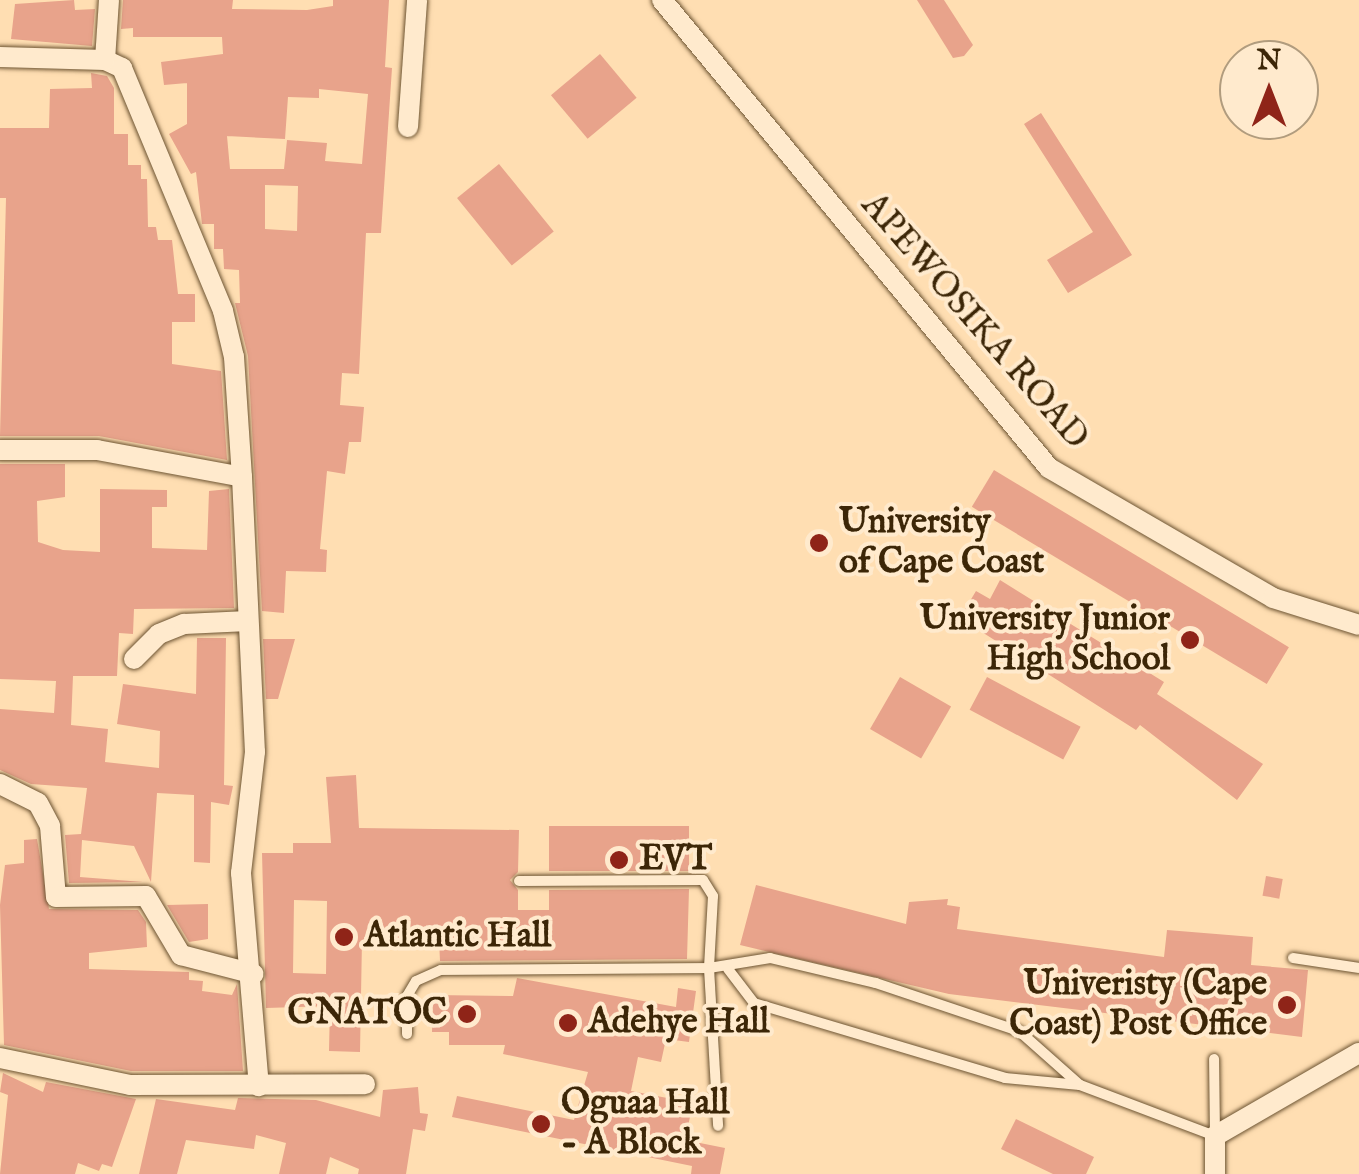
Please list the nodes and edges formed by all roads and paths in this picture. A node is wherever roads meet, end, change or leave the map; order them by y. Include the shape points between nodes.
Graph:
1 (109, 0) edge
2 (417, 0) edge
3 (662, 0) edge
4 (0, 57) edge
5 (106, 60) junction
6 (408, 127) dead end
7 (0, 450) edge
8 (242, 476) junction
9 (248, 620) junction
10 (1359, 624) edge
11 (134, 659) dead end
12 (0, 784) edge
13 (519, 881) dead end
14 (1293, 958) dead end
15 (709, 968) junction
16 (1359, 968) edge
17 (728, 969) junction
18 (254, 974) junction
19 (407, 1034) dead end
20 (1359, 1054) edge
21 (0, 1058) edge
22 (1214, 1060) dead end
23 (365, 1084) dead end
24 (1080, 1085) junction
25 (259, 1086) junction
26 (718, 1126) dead end
27 (1214, 1136) junction
28 (1216, 1174) edge

1 - 5 street
2 - 6 street
3 - 10 street, APEWOSIKA ROAD via 1049,468 1229,576 1273,598
4 - 5 street
5 - 8 street via 122,68 137,92 223,311 234,357
7 - 8 street via 97,450
8 - 9 street
9 - 11 street via 184,624 160,634
9 - 18 street via 254,752 241,873
12 - 18 street via 38,803 50,826 56,896 146,896 181,956
13 - 15 lane via 702,880 713,896
14 - 16 lane
15 - 17 lane
15 - 19 lane via 442,970 423,976 407,996
15 - 26 lane
17 - 24 lane via 754,1003 1006,1078
17 - 24 lane via 770,958 876,984 1019,1032
18 - 25 street
20 - 27 street
21 - 25 street via 130,1085
22 - 27 lane
23 - 25 street
24 - 27 lane
27 - 28 street

